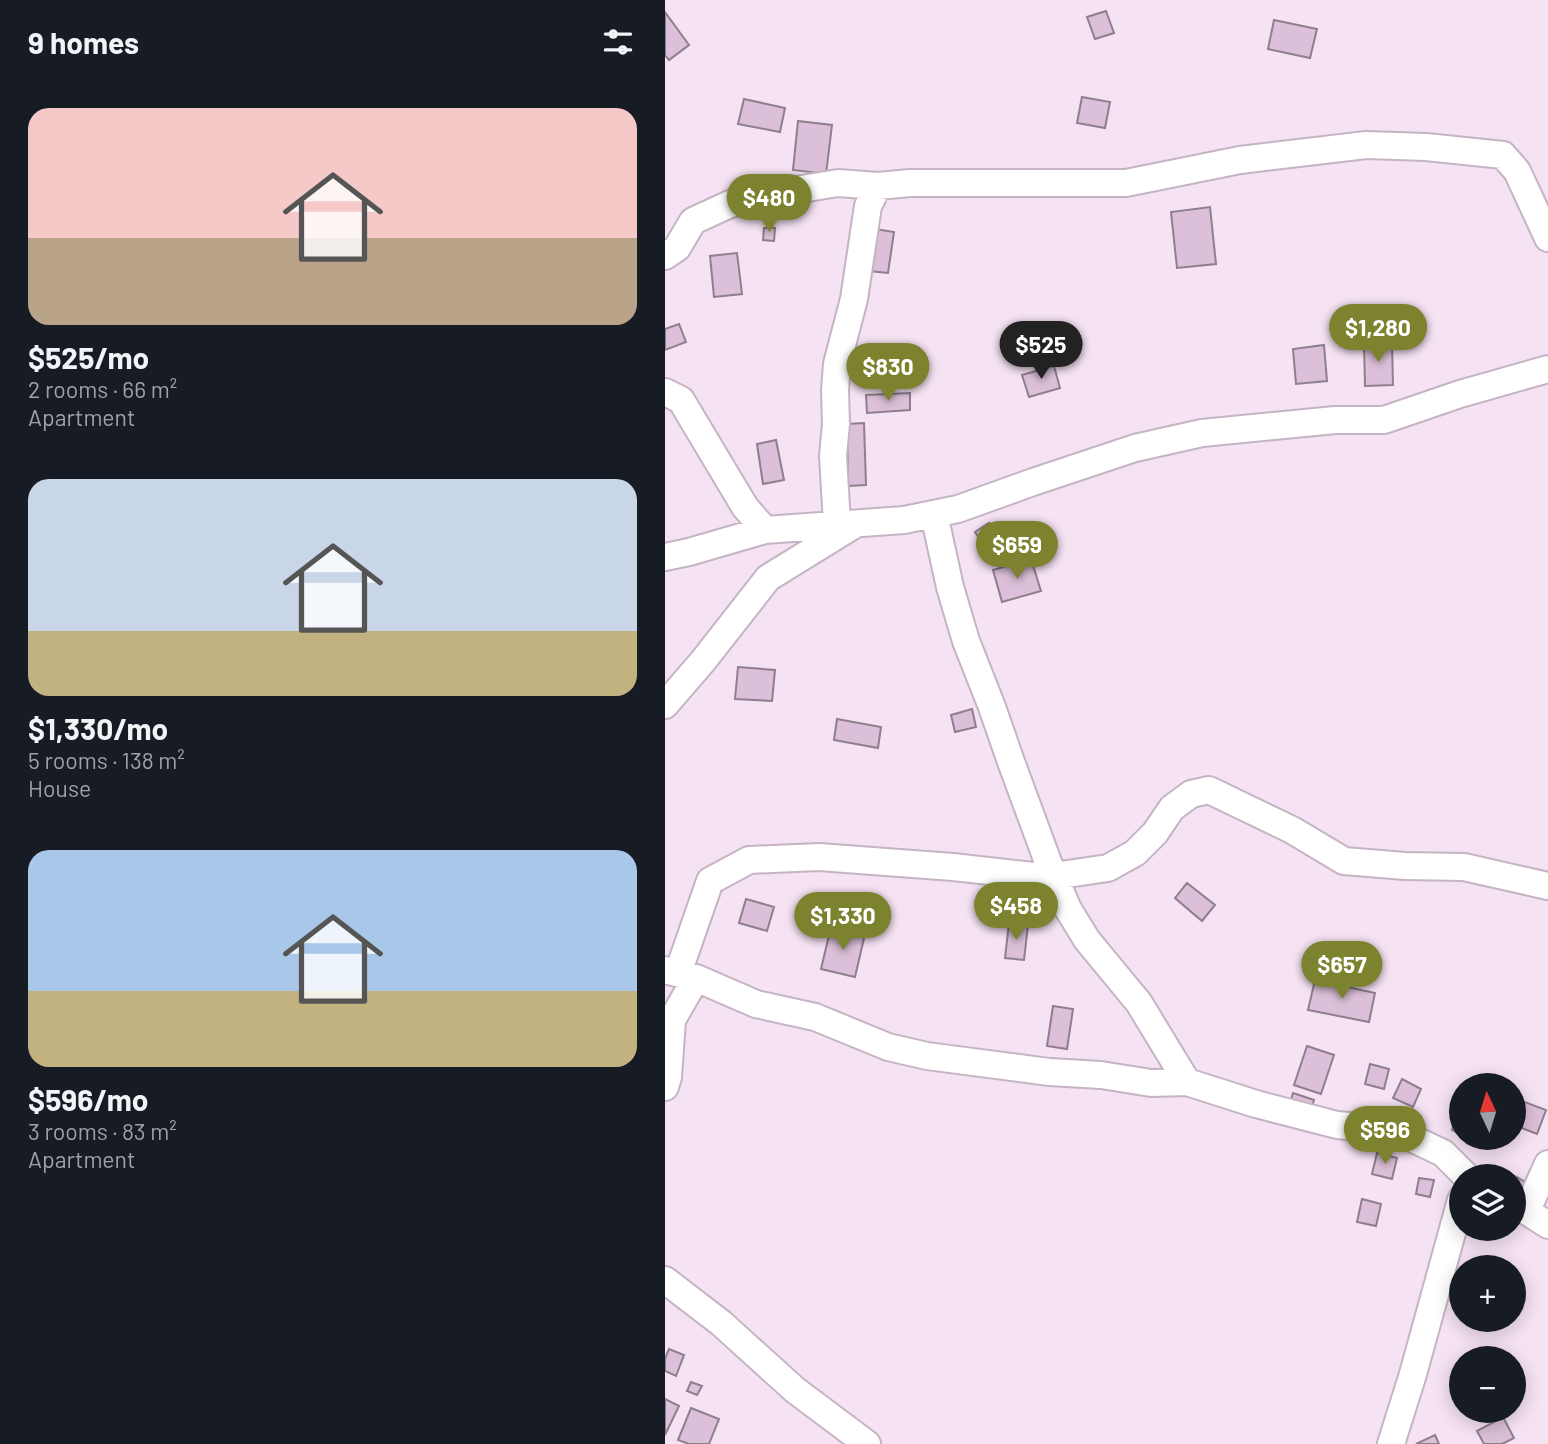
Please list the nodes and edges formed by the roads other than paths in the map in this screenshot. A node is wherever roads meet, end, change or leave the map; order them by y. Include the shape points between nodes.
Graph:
1 (878, 186) junction
2 (1548, 238) edge
3 (665, 256) edge
4 (1548, 369) edge
5 (665, 392) edge
6 (934, 514) junction
7 (848, 523) junction
8 (765, 530) junction
9 (665, 557) edge
10 (665, 705) edge
11 (1054, 876) junction
12 (1548, 886) edge
13 (680, 974) edge
14 (1187, 1082) junction
15 (665, 1087) edge
16 (1454, 1164) edge
17 (1548, 1164) edge
18 (1530, 1213) edge
19 (1449, 1241) edge
20 (665, 1280) edge
21 (867, 1444) edge
22 (1391, 1444) edge

1 - 2 street via 1126,183 1240,160 1366,145 1426,147 1503,155 1517,171
1 - 3 street via 838,183 730,204 693,221 677,248
1 - 7 street via 868,206 854,299 837,364 833,456
4 - 6 street via 1384,421 1335,419 1202,433 1135,448
5 - 8 street via 681,400 745,507
6 - 7 street
6 - 11 street via 966,641
7 - 8 street
7 - 10 street via 768,578
8 - 9 street
11 - 12 street via 1108,868 1135,853 1172,808 1191,794 1209,790 1344,861 1464,867
11 - 13 street via 819,857 749,860 710,881
11 - 14 street via 1087,940 1139,1003
13 - 14 street via 756,1004 815,1017 888,1047 927,1056 1151,1083
13 - 15 street
14 - 16 street via 1337,1125 1394,1130 1443,1153
17 - 18 street
19 - 22 street
20 - 21 street

